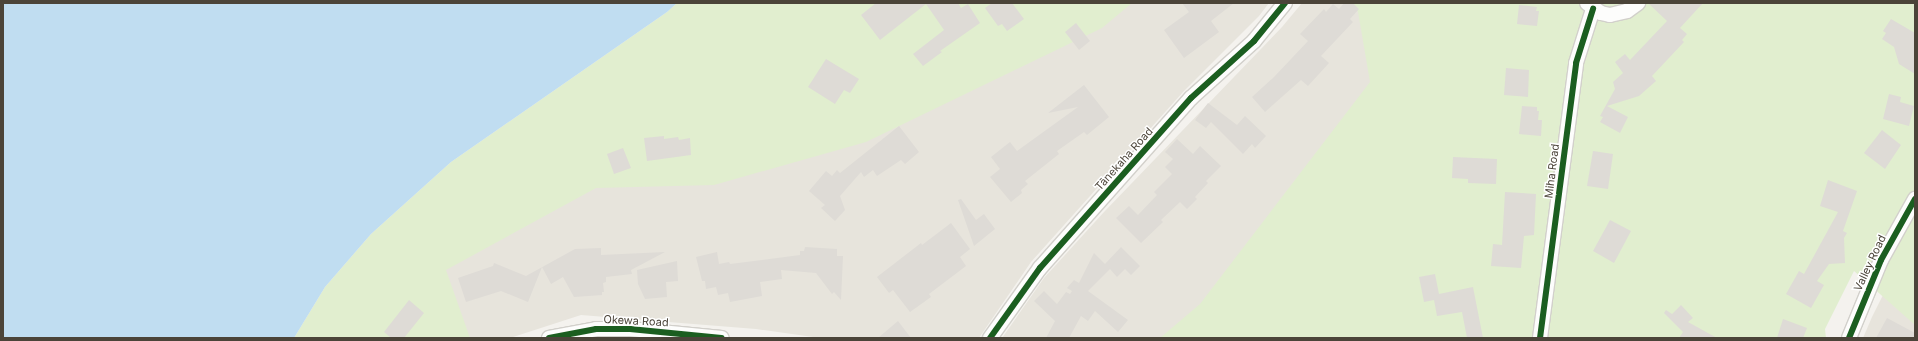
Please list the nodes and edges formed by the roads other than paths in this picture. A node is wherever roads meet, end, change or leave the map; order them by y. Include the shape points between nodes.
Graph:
1 (1285, 3) edge
2 (1638, 3) edge
3 (1590, 6) edge
4 (1915, 199) edge
5 (549, 338) edge
6 (722, 338) edge
7 (990, 338) edge
8 (1540, 338) edge
9 (1849, 338) edge

1 - 7 street, Tānekaha Road via 1254,41 1191,98 1040,268
2 - 3 street via 1620,14 1602,13
3 - 8 street, Miha Road via 1576,63
4 - 9 street, Valley Road via 1881,260
5 - 6 street, Okewa Road via 596,329 630,329

